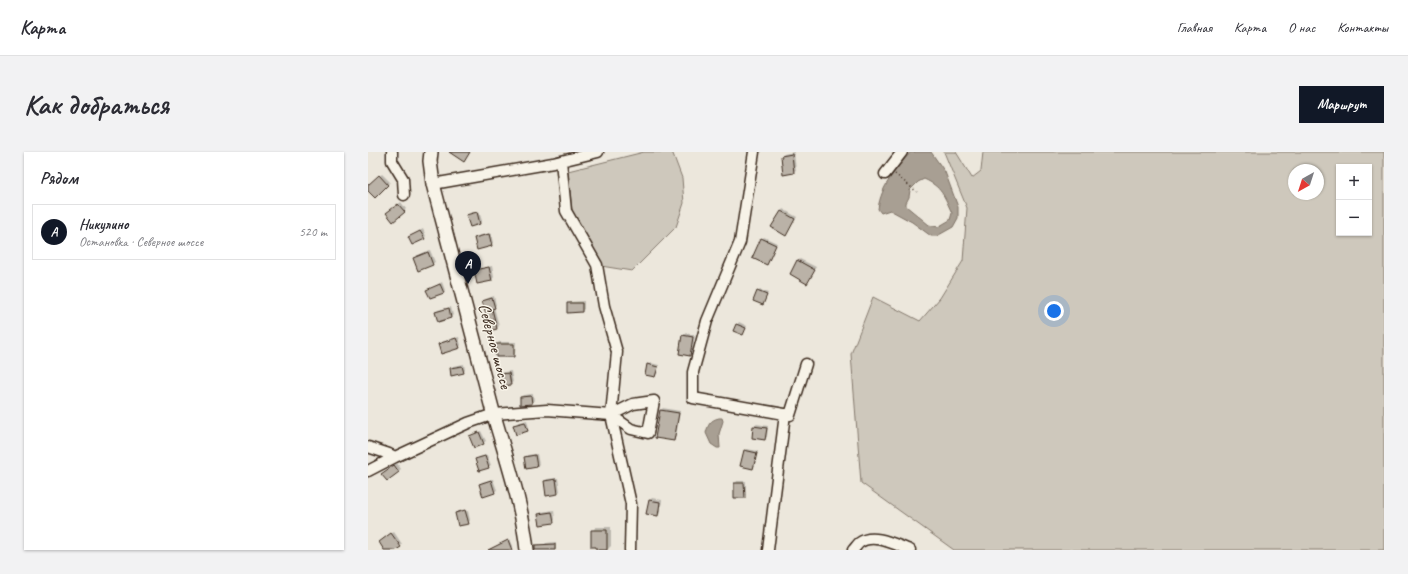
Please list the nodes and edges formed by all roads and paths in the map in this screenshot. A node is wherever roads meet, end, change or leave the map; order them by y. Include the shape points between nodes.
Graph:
1 (392, 152) edge
2 (431, 152) edge
3 (598, 152) edge
4 (754, 152) edge
5 (902, 152) edge
6 (561, 161) junction
7 (887, 171) joint
8 (433, 184) junction
9 (916, 192) dead end
10 (404, 195) dead end
11 (806, 364) dead end
12 (494, 414) junction
13 (785, 414) junction
14 (611, 415) junction
15 (368, 447) edge
16 (395, 457) junction
17 (368, 471) edge
18 (527, 550) edge
19 (630, 550) edge
20 (768, 550) edge
21 (853, 550) edge
22 (910, 550) edge

1 - 10 street via 392,161 403,180
2 - 8 main road, Северное шоссе
3 - 6 street
4 - 13 street via 740,242 707,321 693,372 693,398
5 - 7 street
6 - 8 street
6 - 14 street via 566,211 597,265 604,306 617,352
7 - 9 path
8 - 12 main road, Северное шоссе
11 - 13 street via 790,415
12 - 14 street via 547,410
12 - 16 street via 468,422
12 - 18 main road, Северное шоссе via 517,496
13 - 20 street
14 - 19 street via 631,504
15 - 16 street
16 - 17 street
21 - 22 street via 860,542 870,538 884,540

